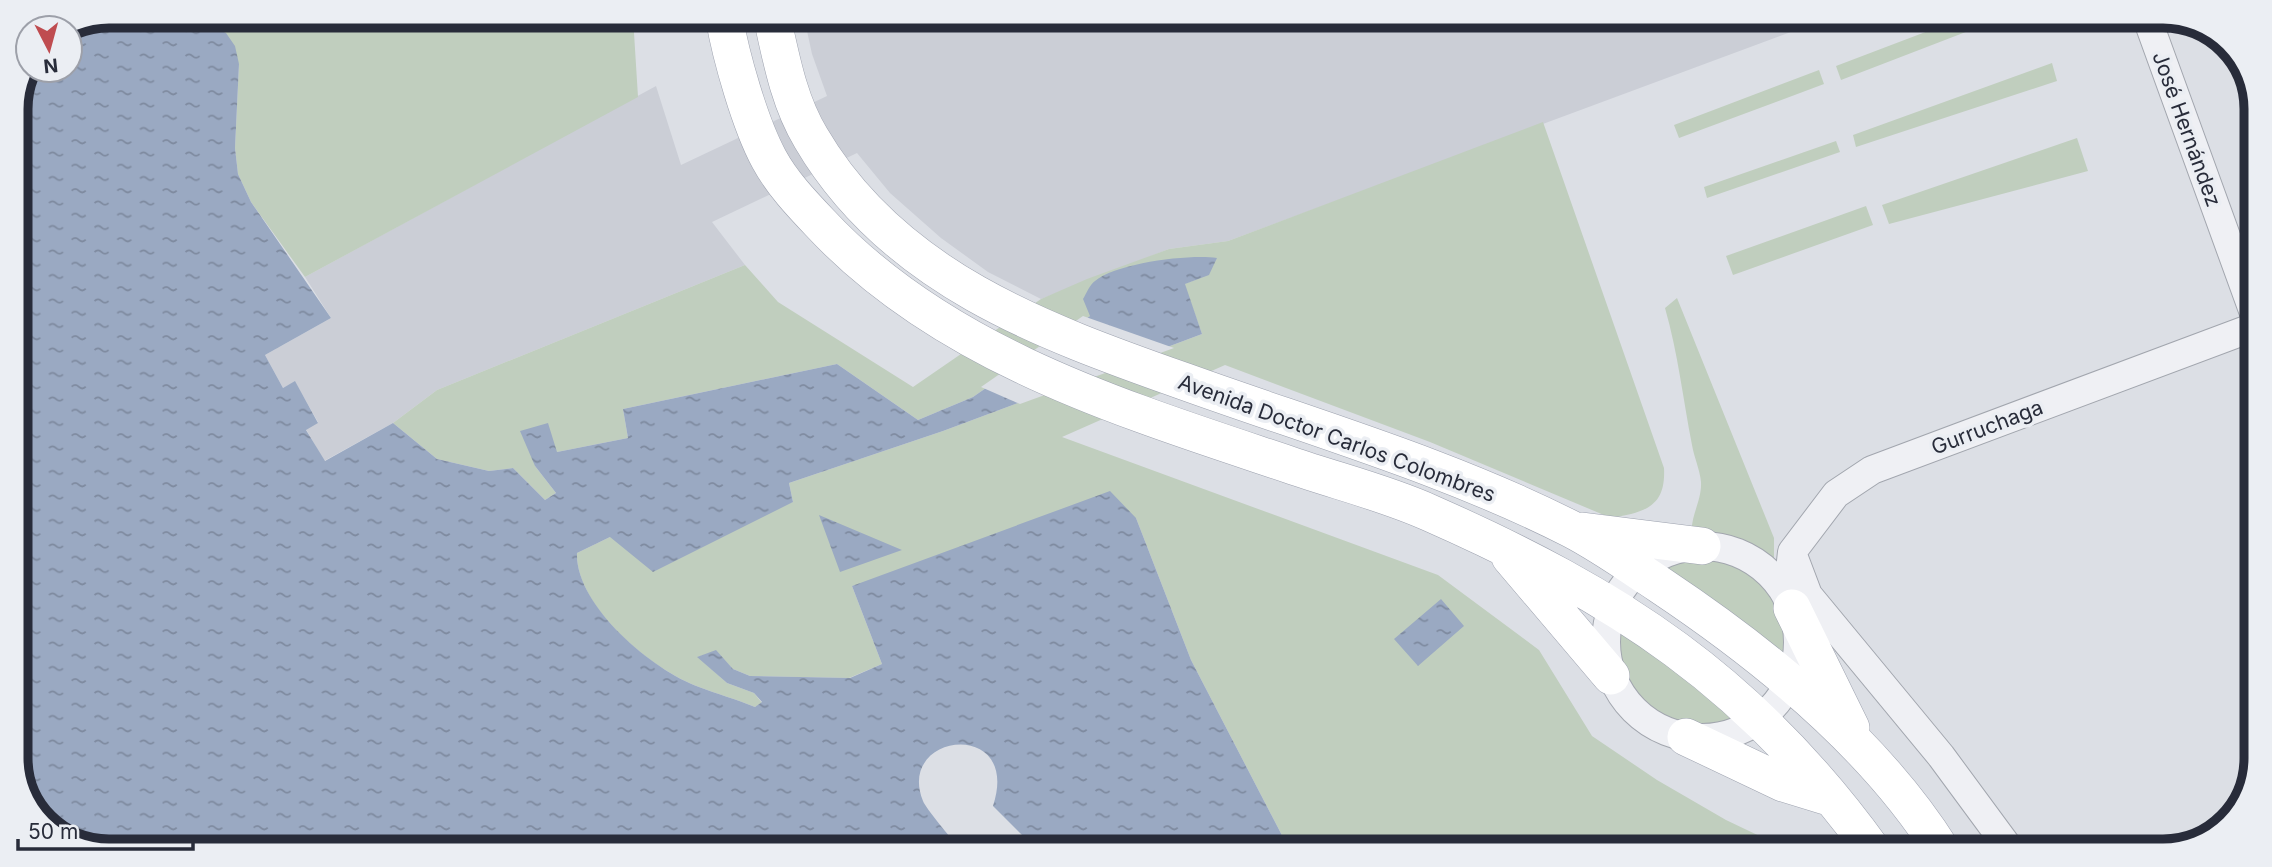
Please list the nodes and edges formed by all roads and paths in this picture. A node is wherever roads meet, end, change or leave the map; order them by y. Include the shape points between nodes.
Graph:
1 (727, 28) edge
2 (774, 28) edge
3 (2151, 28) edge
4 (2244, 286) edge
5 (2244, 331) edge
6 (1573, 530) junction
7 (1500, 545) junction
8 (1702, 546) junction
9 (1638, 570) junction
10 (1789, 592) junction
11 (1613, 604) junction
12 (1611, 676) junction
13 (1789, 683) junction
14 (1761, 718) junction
15 (1686, 737) junction
16 (1862, 751) junction
17 (1829, 797) junction
18 (1864, 839) edge
19 (1935, 839) edge
20 (2002, 839) edge

1 - 7 main road, Avenida Doctor Carlos Colombres via 768,157 792,193 839,243 891,288 995,353 1038,373 1426,511
2 - 6 main road, Avenida Doctor Carlos Colombres via 791,95 808,135 833,173 879,224 982,300 1044,330 1426,467
3 - 4 street, José Hernández
5 - 10 street, Gurruchaga via 1872,470 1836,494 1792,552
6 - 8 main road
6 - 9 main road, Avenida Doctor Carlos Colombres
7 - 11 main road, Avenida Doctor Carlos Colombres
7 - 12 main road
8 - 9 street via 1674,550
8 - 10 street via 1727,549 1750,559
9 - 11 street
9 - 13 main road, Avenida Doctor Carlos Colombres
10 - 13 street, Gurruchaga via 1798,646
10 - 16 main road
10 - 20 street via 1941,756
11 - 12 street via 1605,652
11 - 14 main road, Avenida Doctor Carlos Colombres via 1690,657
12 - 15 street via 1631,708 1647,722
13 - 14 street
13 - 16 main road, Avenida Doctor Carlos Colombres
14 - 15 street via 1713,738
14 - 17 main road, Avenida Doctor Carlos Colombres
15 - 17 main road via 1783,783
16 - 19 main road, Avenida Doctor Carlos Colombres
17 - 18 main road, Avenida Doctor Carlos Colombres

